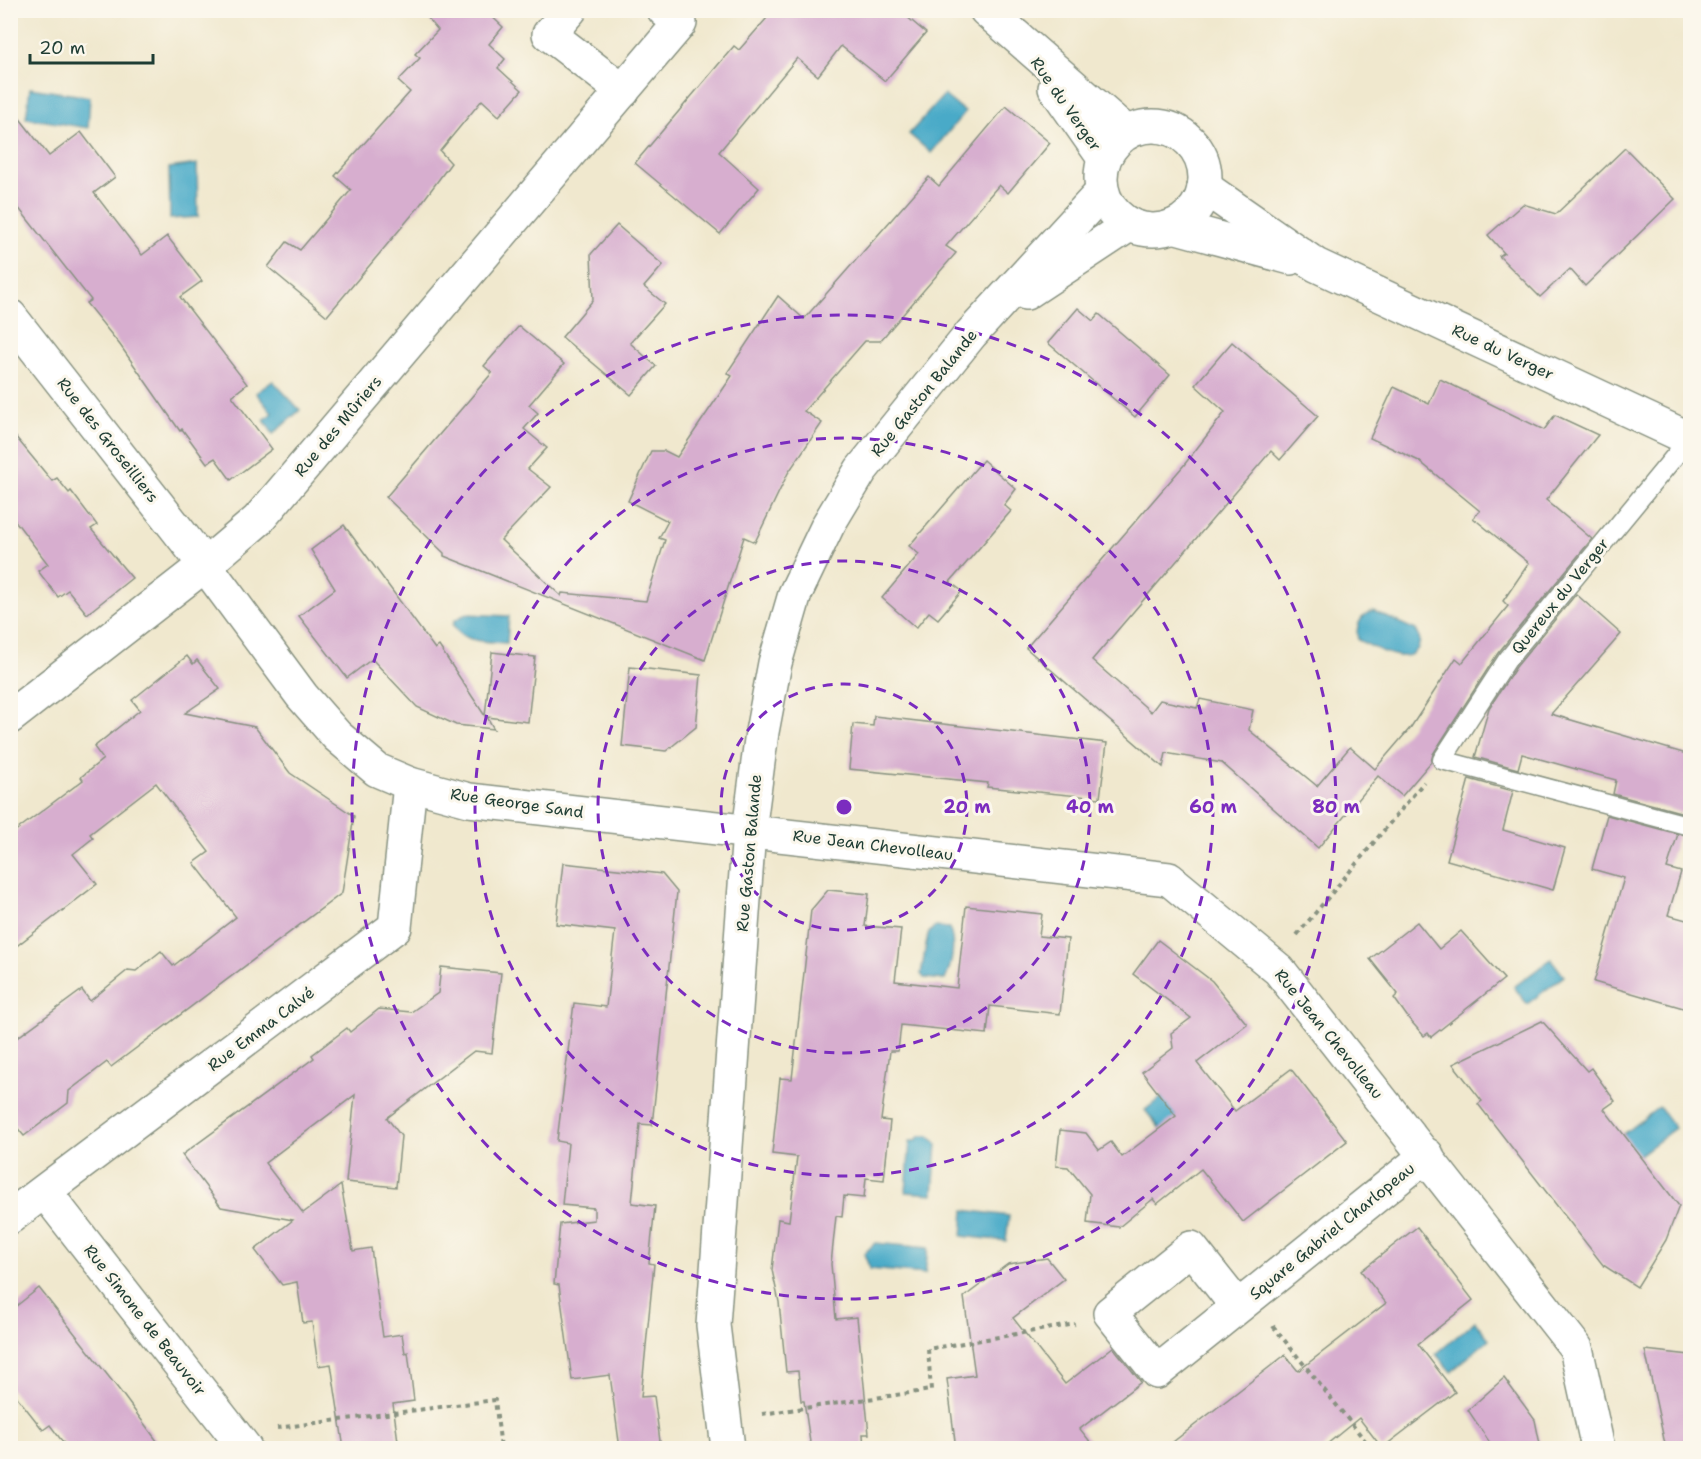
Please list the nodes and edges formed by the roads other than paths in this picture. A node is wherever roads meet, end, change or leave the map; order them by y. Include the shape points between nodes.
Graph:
1 (570, 10) edge
2 (986, 10) edge
3 (678, 15) edge
4 (1028, 50) junction
5 (622, 91) junction
6 (1126, 132) junction
7 (1104, 158) junction
8 (1204, 187) junction
9 (1102, 192) junction
10 (1129, 225) junction
11 (1173, 226) junction
12 (1316, 265) junction
13 (10, 316) edge
14 (984, 321) junction
15 (1690, 439) edge
16 (205, 565) junction
17 (10, 717) edge
18 (410, 784) junction
19 (1690, 826) edge
20 (749, 831) junction
21 (1427, 1155) junction
22 (45, 1192) junction
23 (10, 1217) edge
24 (1243, 1302) junction
25 (726, 1434) edge
26 (239, 1441) edge
27 (1598, 1449) edge

1 - 5 street via 549,34
2 - 4 street, Rue du Verger
3 - 5 street, Rue des Mûriers
4 - 6 street, Rue du Verger
4 - 7 street, Rue du Verger
5 - 16 street, Rue des Mûriers via 258,520
6 - 7 street
6 - 8 street via 1160,125 1176,130 1200,154 1205,170
7 - 9 street
8 - 11 street via 1188,217
8 - 12 street, Rue du Verger
9 - 10 street via 1108,206
9 - 14 street, Rue Gaston Balande
10 - 11 street via 1143,230
10 - 14 street, Rue Gaston Balande
11 - 12 street, Rue du Verger
12 - 15 street, Rue du Verger
13 - 16 street, Rue des Groseilliers
14 - 20 street, Rue Gaston Balande via 861,470 828,525 795,594 775,663
15 - 19 lane, Quereux du Verger via 1507,660 1442,760
16 - 17 street, Rue des Mûriers
16 - 18 street, Rue George Sand via 302,696 337,736 377,770
18 - 20 street, Rue George Sand via 469,800
18 - 22 street, Rue Emma Calvé via 395,927
20 - 21 street, Rue Jean Chevolleau via 1169,879 1272,965
20 - 25 street, Rue Gaston Balande via 713,1325
21 - 24 street, Square Gabriel Charlopeau
21 - 27 street, Rue Jean Chevolleau via 1576,1348
22 - 23 street, Rue Emma Calvé
22 - 26 street, Rue Simone de Beauvoir
24 - 24 street, Square Gabriel Charlopeau via 1157,1372 1110,1313 1191,1248

